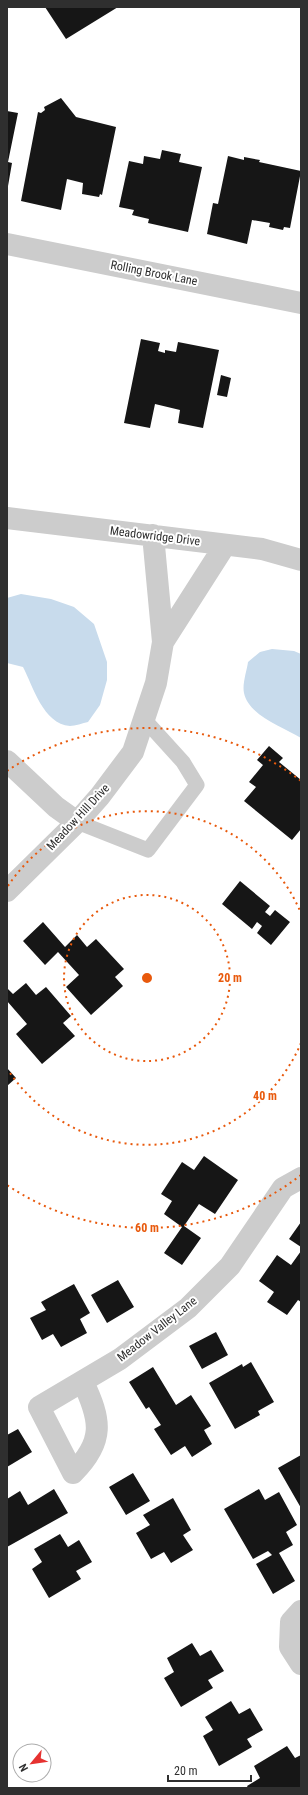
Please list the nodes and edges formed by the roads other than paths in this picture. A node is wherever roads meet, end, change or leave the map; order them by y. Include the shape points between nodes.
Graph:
1 (7, 244) edge
2 (301, 303) edge
3 (7, 518) edge
4 (153, 535) junction
5 (225, 545) junction
6 (301, 560) edge
7 (163, 642) junction
8 (144, 719) junction
9 (7, 760) edge
10 (77, 822) junction
11 (7, 890) edge
12 (301, 1178) edge
13 (83, 1382) dead end
14 (301, 1611) edge
15 (301, 1664) edge

1 - 2 street, Rolling Brook Lane
3 - 4 street, Meadowridge Drive
4 - 5 street, Meadowridge Drive
4 - 7 street, Meadow Hill Drive
5 - 6 street, Meadowridge Drive via 262,549
5 - 7 street, Meadow Hill Drive
7 - 8 street, Meadow Hill Drive via 156,683
8 - 10 street, Meadow Hill Drive via 132,752 100,796
8 - 10 lane via 183,762 197,785 148,850
9 - 10 street via 56,807
10 - 11 street, Meadow Hill Drive
12 - 13 street, Meadow Valley Lane via 283,1188 230,1266 188,1308 120,1359
14 - 15 street via 291,1622 290,1647

